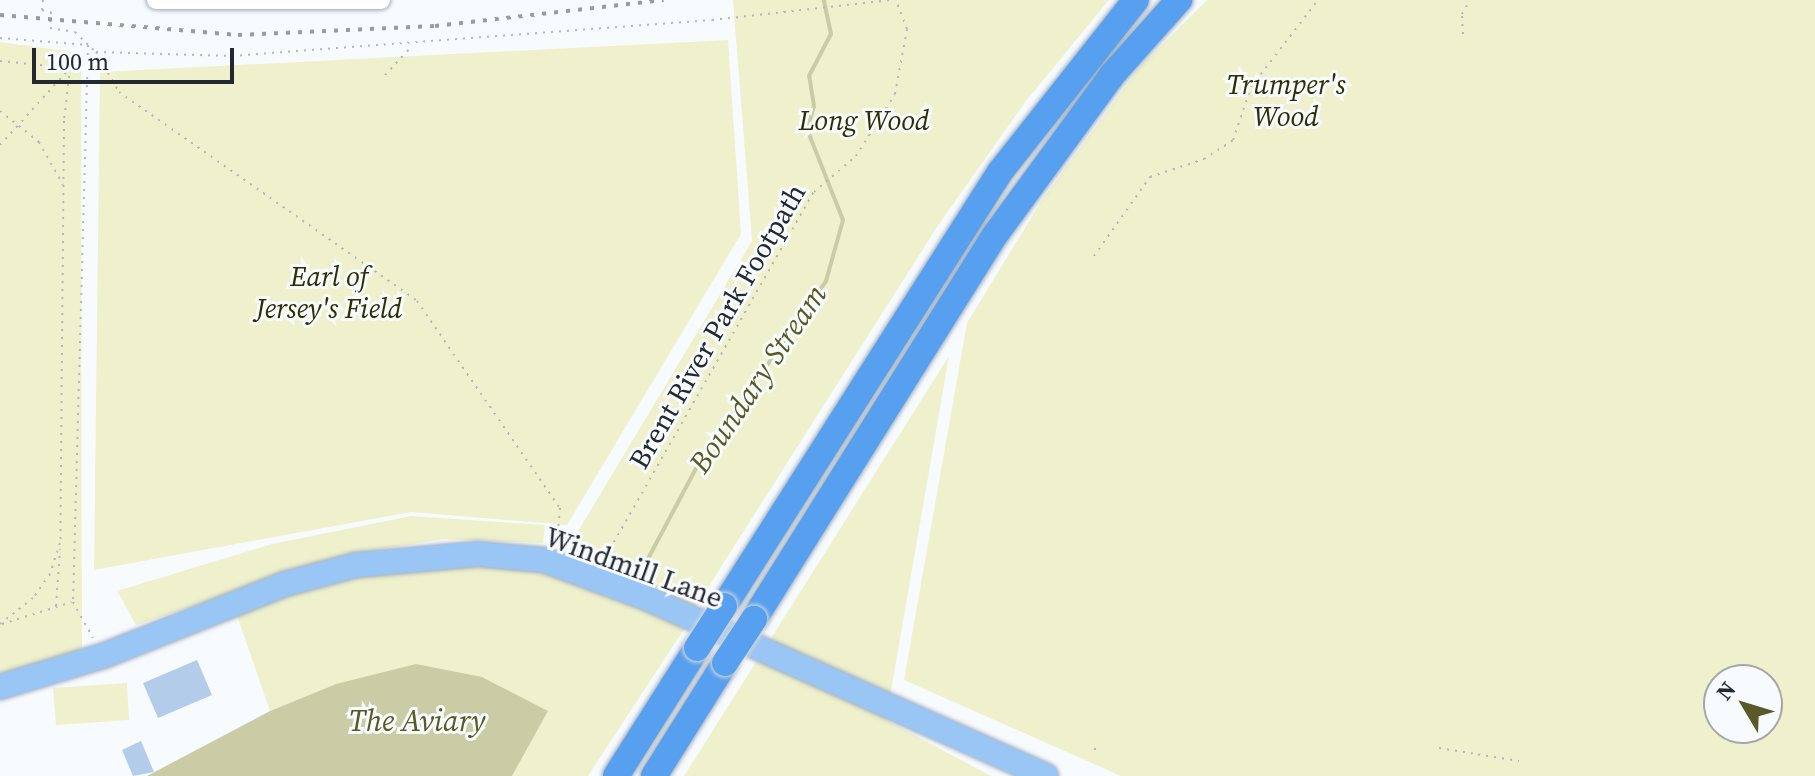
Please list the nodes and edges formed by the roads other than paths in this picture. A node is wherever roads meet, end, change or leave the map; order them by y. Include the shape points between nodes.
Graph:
1 (156, 0) edge
2 (381, 0) edge
3 (1136, 0) edge
4 (1179, 0) edge
5 (179, 1) edge
6 (359, 1) edge
7 (212, 2) edge
8 (297, 2) edge
9 (0, 687) edge
10 (616, 776) edge
11 (654, 776) edge
12 (1046, 776) edge

1 - 5 street
2 - 6 street
3 - 10 highway, bridge via 1000,172
4 - 11 highway, bridge via 1112,75 995,235
5 - 7 street
6 - 8 street
7 - 8 street
9 - 12 main road, Windmill Lane via 103,656 206,612 356,565 478,554 544,560 642,596

